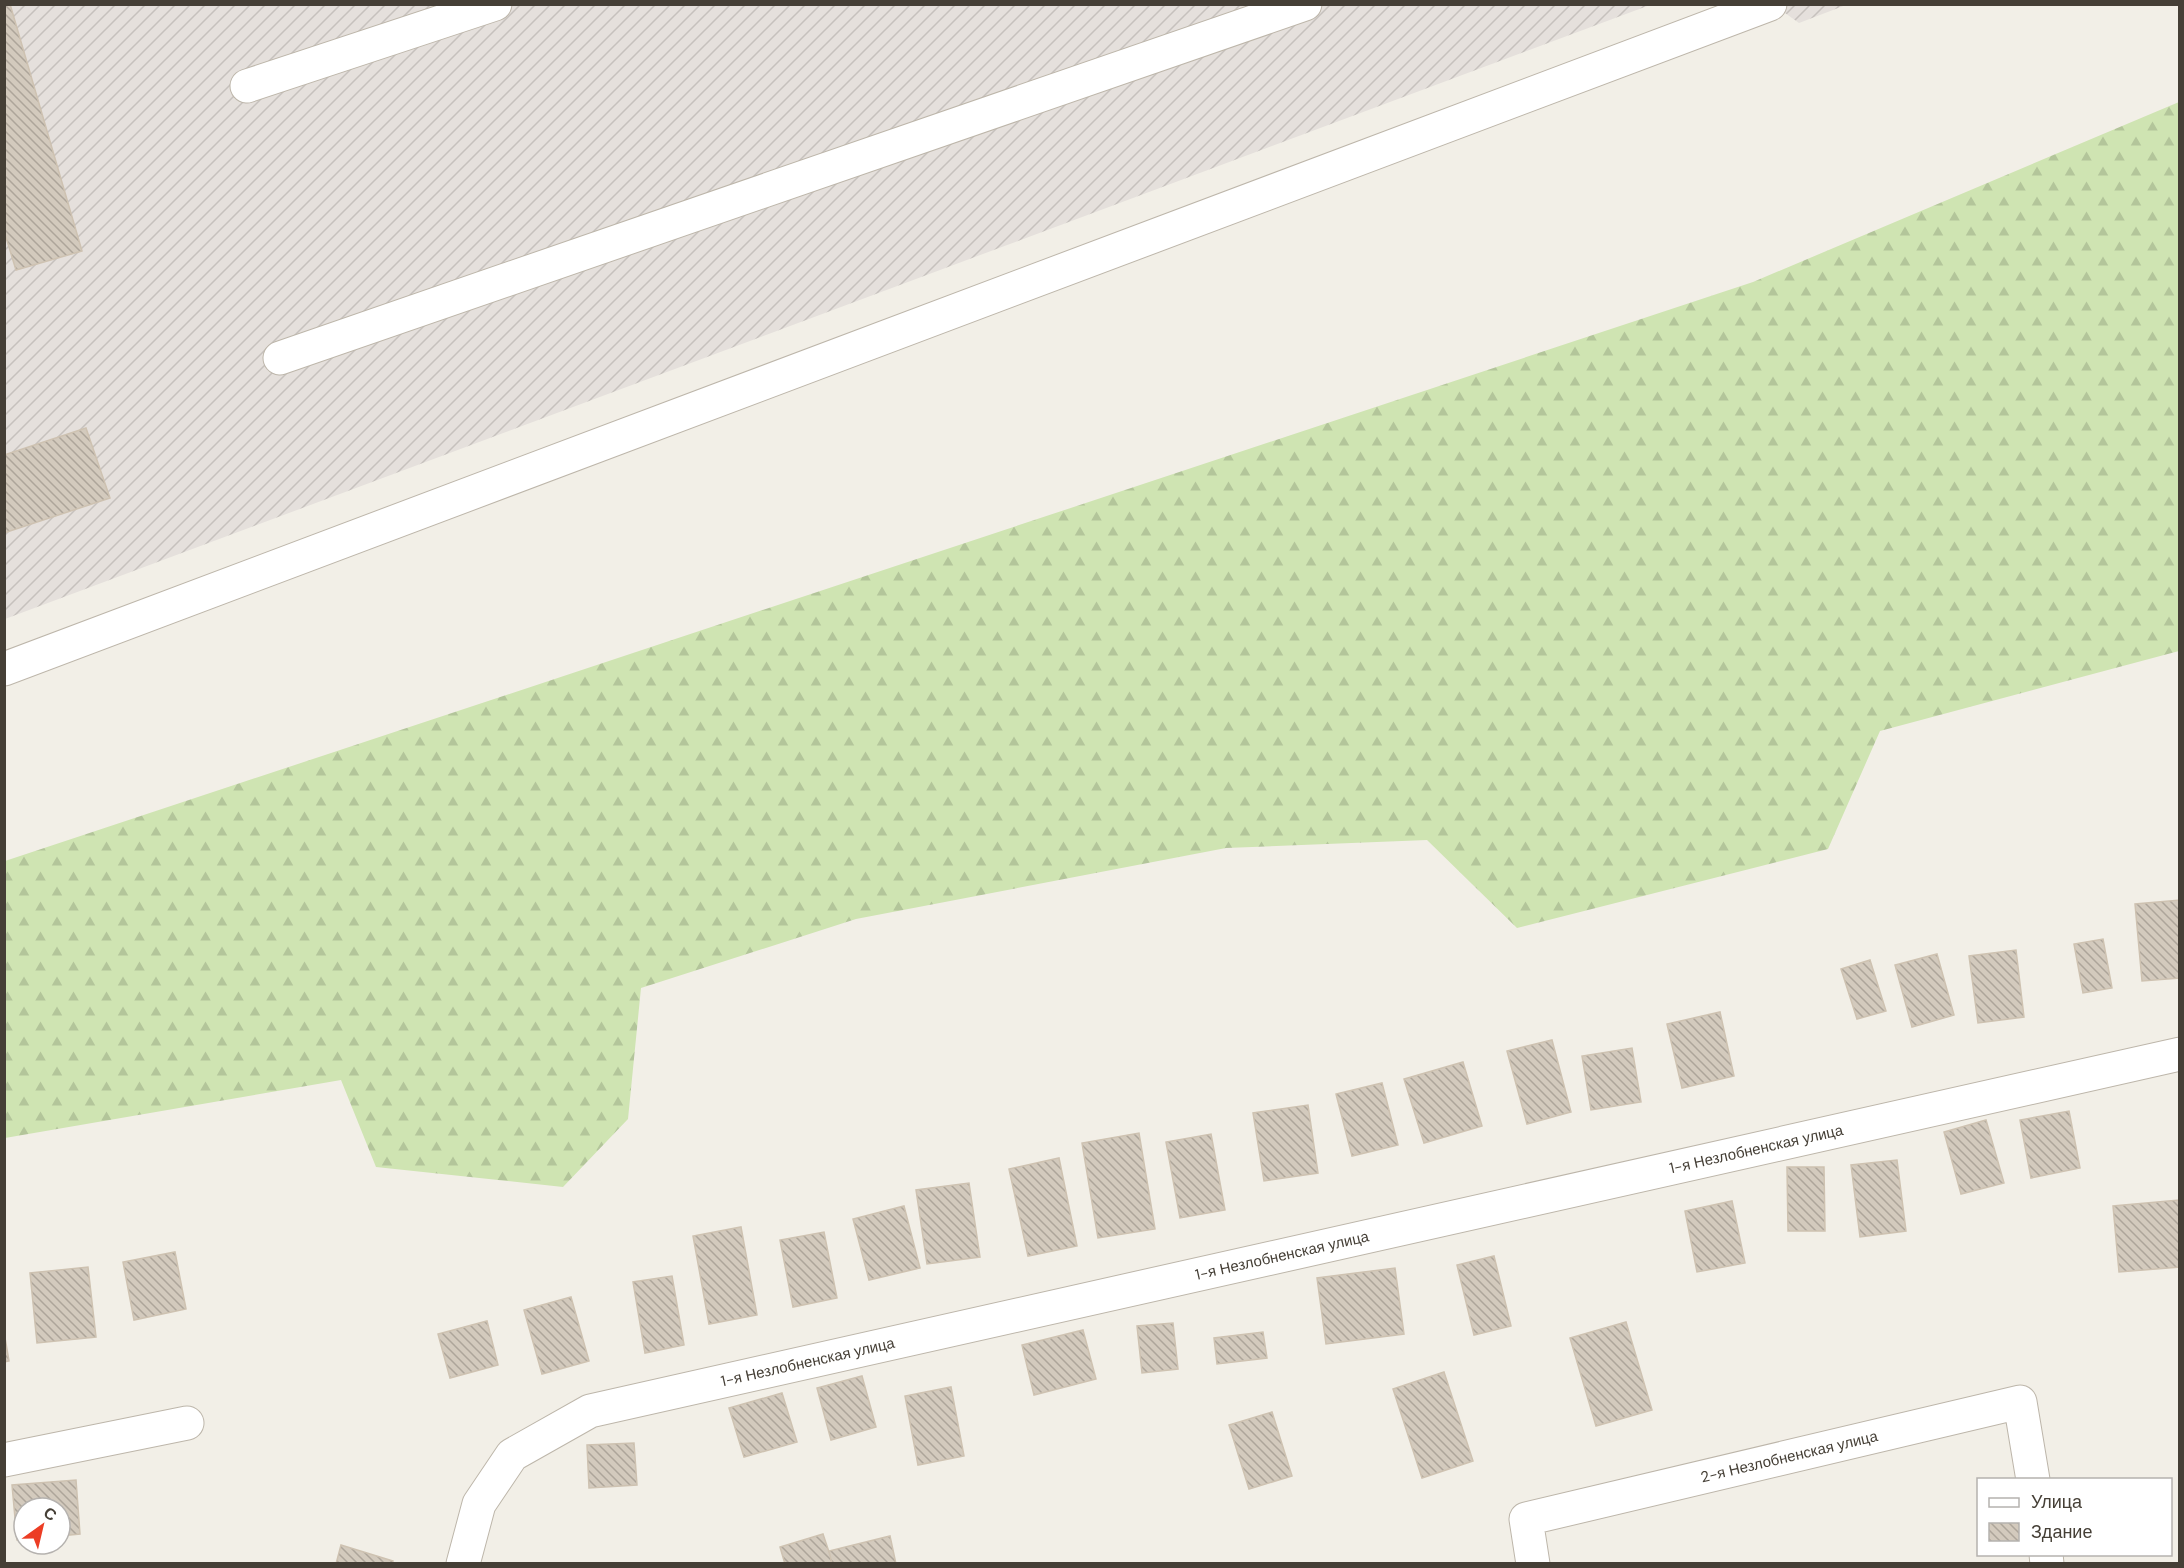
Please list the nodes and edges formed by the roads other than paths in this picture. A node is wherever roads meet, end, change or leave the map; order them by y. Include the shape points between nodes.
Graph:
1 (495, 4) edge
2 (1305, 4) edge
3 (1766, 5) edge
4 (247, 86) dead end
5 (280, 358) dead end
6 (4, 669) edge
7 (2180, 1054) edge
8 (187, 1423) dead end
9 (4, 1460) edge
10 (2033, 1478) edge
11 (463, 1563) edge
12 (1533, 1563) edge

1 - 4 street
2 - 5 street
3 - 6 street
7 - 11 street, 1-я Незлобненская улица via 590,1412 512,1455 479,1504
8 - 9 street
10 - 12 street, 2-я Незлобненская улица via 2020,1402 1526,1519

